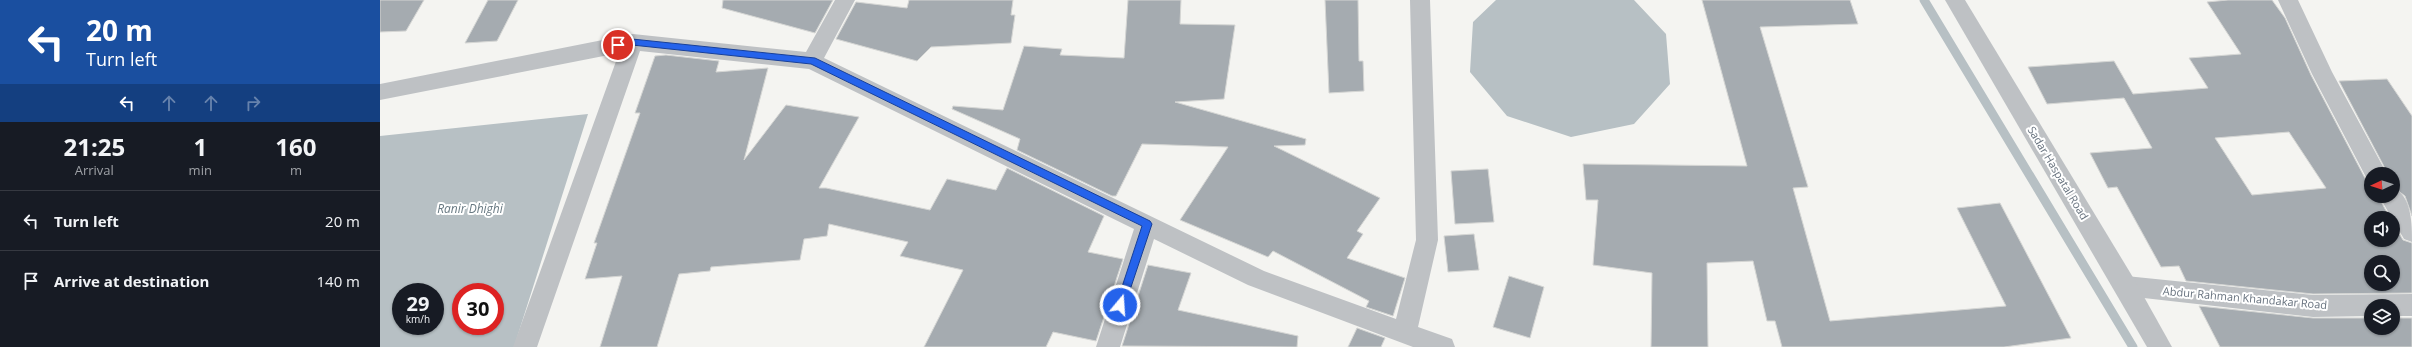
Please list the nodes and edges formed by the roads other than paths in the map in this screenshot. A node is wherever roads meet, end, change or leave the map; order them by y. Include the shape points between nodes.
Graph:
1 (845, 0) edge
2 (1420, 0) edge
3 (1955, 0) edge
4 (2288, 0) edge
5 (632, 42) junction
6 (812, 61) junction
7 (380, 92) edge
8 (2372, 167) edge
9 (2394, 203) edge
10 (1147, 224) junction
11 (2412, 232) edge
12 (2126, 286) junction
13 (2412, 305) edge
14 (1405, 333) junction
15 (524, 347) edge
16 (1108, 347) edge
17 (1443, 347) edge
18 (2160, 347) edge

1 - 6 street
2 - 14 street via 1427,240
3 - 12 street, Sadar Haspatal Road
4 - 8 street via 2322,74
5 - 6 street
5 - 7 street
5 - 15 street
6 - 10 street
9 - 11 street
10 - 14 street via 1256,278
10 - 16 street
12 - 13 street, Abdur Rahman Khandakar Road via 2313,306
12 - 18 street, Sadar Haspatal Road
14 - 17 street

